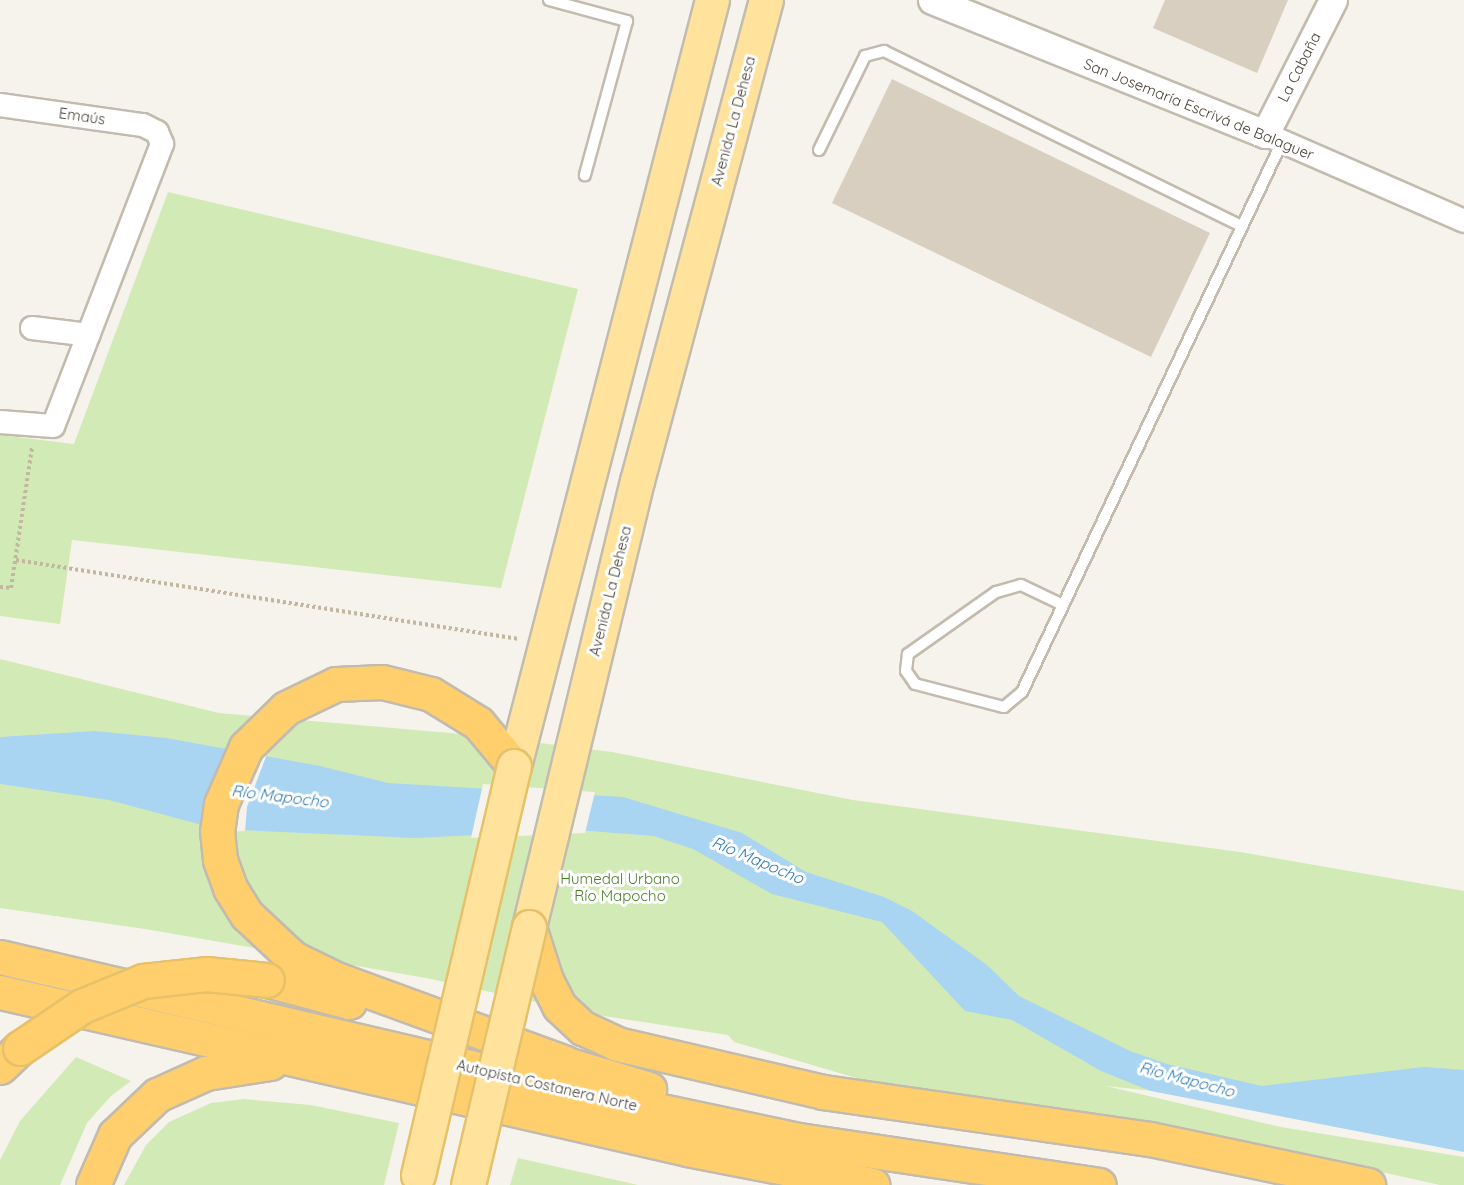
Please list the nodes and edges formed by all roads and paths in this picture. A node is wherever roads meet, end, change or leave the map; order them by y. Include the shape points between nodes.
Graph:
1 (549, 0) edge
2 (712, 0) edge
3 (781, 0) edge
4 (932, 0) edge
5 (1333, 0) edge
6 (763, 12) edge
7 (1, 110) edge
8 (1273, 138) junction
9 (819, 150) dead end
10 (585, 176) dead end
11 (1464, 221) edge
12 (1241, 226) junction
13 (32, 328) dead end
14 (88, 335) junction
15 (0, 422) edge
16 (44, 426) junction
17 (16, 560) junction
18 (0, 587) edge
19 (1063, 605) junction
20 (544, 643) junction
21 (514, 766) junction
22 (529, 927) junction
23 (0, 957) edge
24 (0, 992) edge
25 (10, 1057) edge
26 (292, 1061) junction
27 (565, 1063) junction
28 (799, 1140) junction
29 (416, 1180) edge
30 (93, 1185) edge
31 (468, 1185) edge
32 (873, 1185) edge
33 (1099, 1185) edge
34 (1368, 1185) edge

1 - 10 lane via 627,21
2 - 20 main road
3 - 6 main road
4 - 8 street, San Josemaría Escrivá de Balaguer
5 - 8 street, La Cabaña
6 - 22 main road, Avenida La Dehesa via 645,448
7 - 14 street, Emaús via 143,125 160,136 158,157
8 - 11 street, San Josemaría Escrivá de Balaguer
8 - 12 lane
9 - 12 lane via 865,56 884,51
12 - 19 lane
13 - 14 street
14 - 16 street
15 - 16 street
16 - 17 path
17 - 18 path via 11,588
17 - 20 path
19 - 19 lane via 1022,692 1004,707 915,684 906,671 908,654 996,592 1021,585
20 - 21 main road
21 - 27 highway via 478,723 430,694 382,682 353,681 320,689 271,720 246,747 224,788 217,831 225,874 247,915 277,947 336,979
21 - 29 main road, bridge
22 - 31 main road, Avenida La Dehesa, bridge
22 - 34 highway via 551,993 583,1028 617,1044 760,1079 885,1102 1150,1139
23 - 28 highway, Autopista Costanera Norte via 628,1104
24 - 26 highway
25 - 27 highway, bridge via 82,1006 143,981 206,974 267,980
26 - 30 highway via 206,1073 157,1095 115,1135
26 - 32 highway via 716,1156
27 - 28 highway via 741,1117
28 - 33 highway, Autopista Costanera Norte

